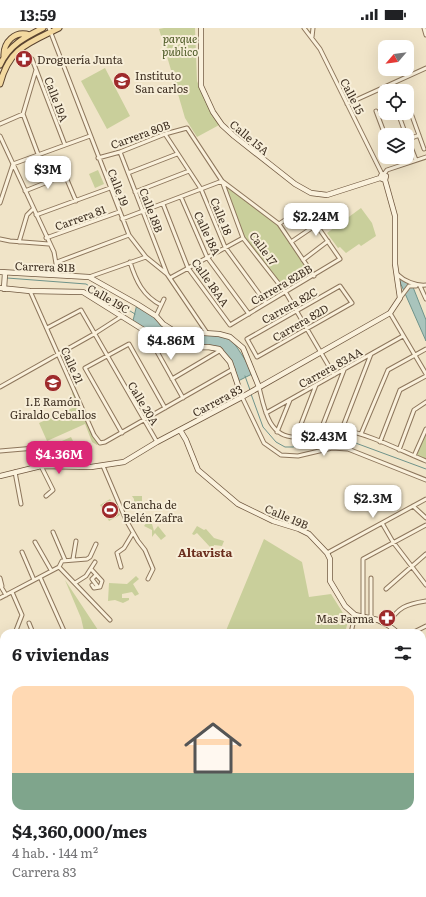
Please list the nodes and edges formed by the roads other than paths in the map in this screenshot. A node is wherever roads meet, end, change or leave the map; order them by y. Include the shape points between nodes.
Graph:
1 (44, 28) edge
2 (60, 28) edge
3 (202, 28) edge
4 (304, 28) edge
5 (313, 28) edge
6 (424, 28) edge
7 (50, 30) edge
8 (426, 35) edge
9 (312, 37) junction
10 (32, 59) dead end
11 (0, 65) edge
12 (426, 68) edge
13 (36, 70) junction
14 (0, 84) edge
15 (346, 104) junction
16 (376, 111) dead end
17 (23, 114) junction
18 (414, 120) edge
19 (0, 124) edge
20 (187, 128) joint
21 (382, 128) edge
22 (165, 134) junction
23 (0, 136) edge
24 (90, 136) junction
25 (420, 136) junction
26 (414, 137) edge
27 (65, 145) junction
28 (424, 149) dead end
29 (120, 152) junction
30 (38, 154) junction
31 (177, 154) junction
32 (414, 155) edge
33 (426, 157) edge
34 (98, 158) junction
35 (416, 160) junction
36 (12, 164) junction
37 (189, 171) junction
38 (128, 173) junction
39 (383, 177) junction
40 (222, 181) junction
41 (110, 188) junction
42 (201, 190) junction
43 (25, 191) junction
44 (135, 192) junction
45 (182, 197) junction
46 (76, 201) junction
47 (0, 203) edge
48 (163, 204) junction
49 (33, 208) junction
50 (143, 211) junction
51 (119, 212) junction
52 (36, 215) junction
53 (122, 219) junction
54 (279, 224) junction
55 (316, 225) junction
56 (129, 235) junction
57 (0, 238) edge
58 (46, 238) junction
59 (243, 238) junction
60 (328, 241) junction
61 (19, 242) junction
62 (291, 242) junction
63 (49, 244) junction
64 (225, 247) junction
65 (146, 257) junction
66 (207, 257) junction
67 (303, 260) junction
68 (57, 262) junction
69 (130, 262) junction
70 (188, 268) junction
71 (5, 273) edge
72 (396, 273) junction
73 (167, 274) junction
74 (58, 275) junction
75 (89, 276) junction
76 (314, 276) junction
77 (170, 278) junction
78 (426, 285) edge
79 (340, 286) joint
80 (420, 286) junction
81 (4, 288) edge
82 (30, 291) junction
83 (286, 293) junction
84 (400, 298) junction
85 (426, 299) edge
86 (164, 300) dead end
87 (266, 303) junction
88 (161, 305) junction
89 (296, 312) junction
90 (390, 313) junction
91 (249, 314) junction
92 (122, 316) junction
93 (156, 316) junction
94 (230, 325) joint
95 (47, 328) junction
96 (306, 329) junction
97 (146, 331) junction
98 (207, 333) junction
99 (94, 334) junction
100 (404, 336) junction
101 (426, 349) edge
102 (221, 350) junction
103 (321, 353) junction
104 (371, 354) junction
105 (59, 355) junction
106 (107, 356) junction
107 (415, 356) junction
108 (257, 357) joint
109 (233, 369) junction
110 (344, 370) junction
111 (334, 375) junction
112 (426, 375) edge
113 (172, 379) junction
114 (316, 385) junction
115 (0, 387) edge
116 (257, 389) junction
117 (183, 398) junction
118 (242, 398) junction
119 (290, 400) junction
120 (426, 402) edge
121 (165, 408) junction
122 (266, 413) junction
123 (143, 420) junction
124 (342, 429) junction
125 (426, 429) edge
126 (180, 430) junction
127 (277, 432) junction
128 (320, 432) junction
129 (122, 433) junction
130 (361, 434) junction
131 (296, 437) junction
132 (157, 442) junction
133 (380, 442) junction
134 (47, 447) dead end
135 (399, 450) junction
136 (0, 451) edge
137 (414, 456) junction
138 (426, 461) edge
139 (41, 466) junction
140 (103, 466) junction
141 (15, 472) junction
142 (0, 476) edge
143 (426, 480) edge
144 (46, 496) dead end
145 (426, 499) edge
146 (21, 504) dead end
147 (413, 506) junction
148 (426, 518) edge
149 (382, 523) junction
150 (426, 525) edge
151 (53, 532) dead end
152 (133, 533) junction
153 (76, 540) dead end
154 (35, 542) dead end
155 (393, 542) junction
156 (96, 544) dead end
157 (22, 552) dead end
158 (328, 553) junction
159 (426, 554) edge
160 (73, 559) junction
161 (65, 560) junction
162 (95, 562) dead end
163 (412, 566) junction
164 (59, 567) junction
165 (121, 567) dead end
166 (91, 569) junction
167 (51, 570) junction
168 (98, 576) junction
169 (40, 577) junction
170 (0, 578) edge
171 (371, 578) dead end
172 (148, 579) dead end
173 (34, 580) junction
174 (75, 583) junction
175 (92, 585) dead end
176 (426, 585) edge
177 (1, 587) edge
178 (98, 587) junction
179 (386, 589) dead end
180 (12, 592) junction
181 (6, 595) junction
182 (0, 598) edge
183 (426, 601) edge
184 (355, 614) junction
185 (364, 617) junction
186 (371, 618) junction
187 (110, 620) dead end
188 (29, 623) dead end
189 (388, 625) junction
190 (17, 629) edge
191 (32, 629) edge
192 (63, 629) edge
193 (353, 629) edge
194 (393, 629) edge

1 - 11 main road via 16,43 4,56
2 - 7 main road
3 - 39 street, Calle 15A via 201,84 213,112 227,130 295,184 311,193 327,195
4 - 9 street, Calle 15
5 - 9 street
6 - 8 street
7 - 14 main road via 13,54
7 - 24 street, Calle 19
9 - 15 street, Calle 15
10 - 13 street, Calle 19A
12 - 15 street
13 - 17 street
13 - 27 street, Calle 19A
15 - 39 street, Calle 15
16 - 21 street
17 - 19 street
17 - 30 street
18 - 25 street
20 - 22 street, Carrera 80B
20 - 40 street, Calle 17
22 - 29 street, Carrera 80B
22 - 31 street, Calle 18
23 - 36 street
24 - 27 street
24 - 34 street, Calle 19
25 - 26 street
25 - 28 street
27 - 30 street
29 - 34 street, Carrera 80B
29 - 38 street, Calle 18B
30 - 36 street
31 - 37 street, Calle 18
31 - 38 street
32 - 35 street
33 - 35 street
34 - 41 street, Calle 19
35 - 39 street via 387,170
36 - 43 street
36 - 47 street
37 - 42 street, Calle 18
37 - 44 street
38 - 44 street, Calle 18B
39 - 72 street, Calle 15 via 395,216
40 - 42 street, Carrera 81
40 - 54 street
40 - 59 street, Calle 17
41 - 46 street
41 - 51 street, Calle 19
42 - 45 street, Carrera 81
42 - 64 street, Calle 18
43 - 46 street via 65,174
43 - 49 street
44 - 50 street, Calle 18B
45 - 48 street, Carrera 81
45 - 66 street, Calle 18A
46 - 52 street
48 - 50 street, Carrera 81
48 - 70 street, Calle 18AA
49 - 52 street
49 - 61 street via 27,215
50 - 53 street, Carrera 81
50 - 73 street, Calle 18B
51 - 53 street, Calle 19
51 - 58 street, Carrera 81
52 - 58 street
53 - 56 street, Calle 19
54 - 55 street via 304,207
54 - 62 street
55 - 60 street
55 - 62 street
56 - 65 street, Calle 19
56 - 68 street
57 - 61 street
58 - 63 street
59 - 64 street
59 - 83 street, Calle 17
60 - 67 street
60 - 76 street, Carrera 82BB via 341,258
61 - 63 street
62 - 67 street
63 - 68 street
64 - 66 street
64 - 87 street, Calle 18
65 - 69 street
65 - 73 street, Calle 19
66 - 70 street
66 - 91 street, Calle 18A
67 - 76 street
68 - 74 street
69 - 75 street
69 - 88 street via 136,281 146,294
70 - 77 street
70 - 94 street, Calle 18AA
71 - 74 street, Carrera 81B
71 - 81 street
72 - 80 street via 406,281
72 - 84 street, Calle 15
73 - 77 street, Calle 19
74 - 75 street, Carrera 81B
75 - 93 street, Calle 19C
76 - 83 street, Carrera 82BB
77 - 98 street, Calle 19
78 - 80 street
79 - 89 street, Carrera 82C
79 - 96 street, Carrera 82D via 352,303
80 - 84 street, Carrera 83 via 409,286
80 - 85 street
81 - 82 street
82 - 92 street, Calle 19C via 87,294
82 - 95 street, Calle 21
83 - 87 street, Carrera 82BB
83 - 89 street, Calle 17
84 - 90 street, Carrera 83
86 - 88 street
87 - 91 street, Carrera 82BB
88 - 93 street
89 - 96 street, Calle 17
89 - 108 street, Carrera 82C via 247,339
90 - 100 street
90 - 103 street, Carrera 83
91 - 94 street, Carrera 82BB
92 - 97 street, Calle 19C
92 - 99 street
93 - 98 street, Calle 19C via 174,331
95 - 99 street, Calle 20A via 81,310
95 - 105 street, Calle 21
96 - 103 street, Calle 17
96 - 108 street, Carrera 82D
97 - 102 street via 166,344 176,347
97 - 113 street, Calle 19C
98 - 116 street, Calle 19C via 230,337 243,348
99 - 105 street
99 - 106 street, Calle 20A
100 - 104 street, Carrera 83AA
100 - 107 street
101 - 107 street
102 - 109 street
102 - 113 street
103 - 111 street, Calle 17
103 - 116 street, Carrera 83
104 - 110 street, Carrera 83AA
104 - 124 street
105 - 115 street
105 - 129 street, Calle 21 via 99,442 104,443
106 - 121 street via 129,344
106 - 123 street, Calle 20A
106 - 129 street via 85,368
107 - 112 street
107 - 130 street via 388,370
109 - 117 street
109 - 118 street
110 - 111 street, Carrera 83AA
110 - 128 street
111 - 114 street, Carrera 83AA
112 - 133 street via 400,390
113 - 117 street, Calle 19C
114 - 119 street, Carrera 83AA
114 - 131 street
116 - 118 street, Carrera 83
116 - 122 street
117 - 121 street
118 - 126 street, Carrera 83
118 - 143 street via 264,443 281,455 298,456 332,448 348,449
119 - 122 street, Carrera 83AA
119 - 127 street
120 - 135 street via 414,410
121 - 123 street
122 - 127 street
123 - 129 street
123 - 132 street, Calle 20A
124 - 128 street
124 - 130 street
125 - 137 street
126 - 132 street, Carrera 83
126 - 158 street, Calle 19B via 198,470 230,499 273,521 305,532
127 - 131 street via 283,436
128 - 131 street
130 - 133 street
132 - 140 street, Carrera 83 via 124,462
133 - 135 street
134 - 136 street
135 - 137 street
137 - 138 street
139 - 140 street, Carrera 83
139 - 141 street, Carrera 83
139 - 144 street via 53,490
140 - 152 street
141 - 142 street, Carrera 83
141 - 146 street
145 - 147 street
147 - 148 street
147 - 149 street
149 - 155 street
149 - 158 street
150 - 155 street
151 - 161 street
152 - 165 street via 116,555
152 - 172 street via 145,550 153,569
153 - 160 street
154 - 167 street
155 - 163 street
155 - 185 street via 365,556 362,562
156 - 160 street via 87,559
157 - 173 street
158 - 184 street via 333,586 345,606
159 - 163 street
160 - 161 street
161 - 164 street
162 - 166 street
163 - 176 street
163 - 179 street
164 - 167 street
164 - 174 street
166 - 168 street
166 - 174 street
167 - 169 street
168 - 178 street via 102,581 101,587
168 - 178 street via 92,579
169 - 173 street
169 - 192 street
170 - 177 street
171 - 186 street
173 - 180 street
174 - 187 street
175 - 178 street via 94,588
177 - 181 street
180 - 181 street
180 - 190 street via 22,615
181 - 182 street
183 - 189 street via 396,611
184 - 185 street
184 - 193 street
185 - 186 street
186 - 189 street
188 - 191 street
189 - 194 street

